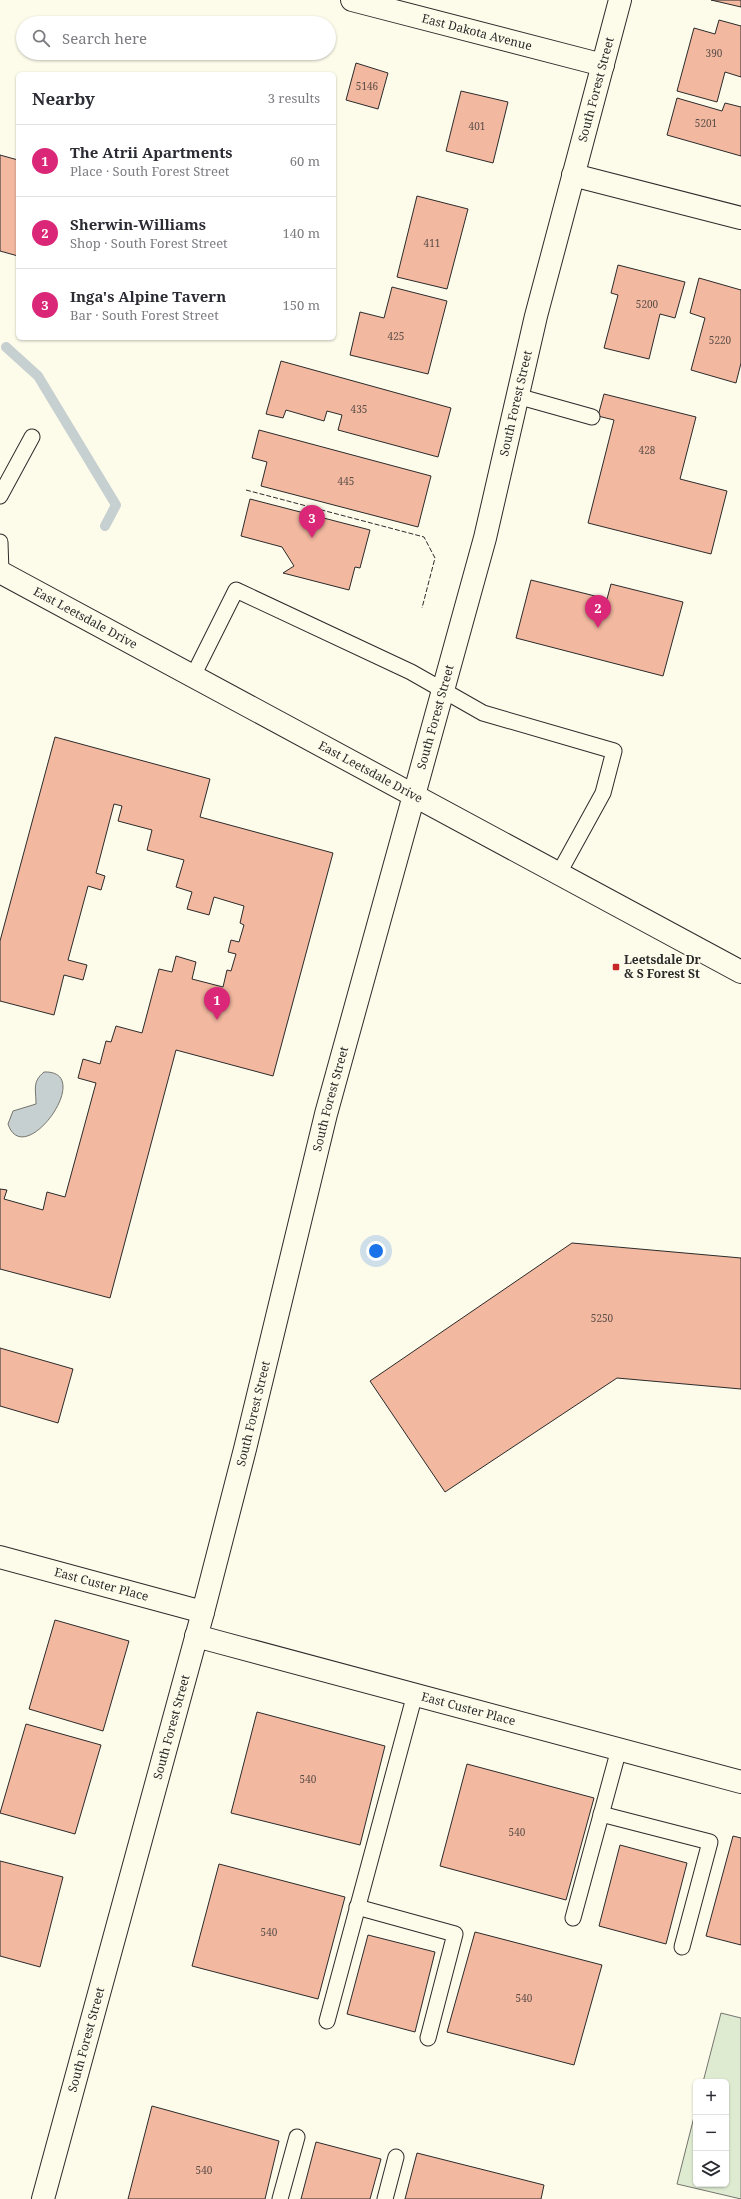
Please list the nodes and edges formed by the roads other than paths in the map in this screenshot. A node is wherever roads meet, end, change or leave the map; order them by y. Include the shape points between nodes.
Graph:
1 (620, 0) edge
2 (361, 1) edge
3 (603, 66) junction
4 (573, 175) junction
5 (741, 218) edge
6 (517, 396) junction
7 (592, 417) dead end
8 (32, 437) dead end
9 (0, 496) edge
10 (0, 542) edge
11 (0, 572) edge
12 (193, 676) junction
13 (443, 691) junction
14 (413, 794) junction
15 (559, 873) junction
16 (741, 972) edge
17 (0, 1557) edge
18 (203, 1612) junction
19 (196, 1636) junction
20 (415, 1694) junction
21 (618, 1749) junction
22 (741, 1782) edge
23 (601, 1814) junction
24 (357, 1907) junction
25 (573, 1918) dead end
26 (682, 1947) dead end
27 (328, 2021) dead end
28 (428, 2038) dead end
29 (297, 2137) dead end
30 (396, 2157) dead end
31 (43, 2199) edge
32 (280, 2199) edge
33 (385, 2199) edge

1 - 3 street, South Forest Street
2 - 3 street, East Dakota Avenue
3 - 4 street, South Forest Street
4 - 5 street
4 - 6 street, South Forest Street
6 - 7 lane
6 - 13 street, South Forest Street via 485,538
8 - 9 lane
10 - 11 lane
11 - 12 street, East Leetsdale Drive
12 - 13 lane via 236,590 411,672
12 - 14 street, East Leetsdale Drive
13 - 14 street, South Forest Street
13 - 15 lane via 483,713 614,751 603,793
14 - 15 street, East Leetsdale Drive
14 - 18 street, South Forest Street via 326,1114
15 - 16 street, East Leetsdale Drive
17 - 18 street, East Custer Place
18 - 19 street, South Forest Street
19 - 20 street, East Custer Place
19 - 31 street, South Forest Street
20 - 21 street, East Custer Place
20 - 24 lane
21 - 22 street, East Custer Place
21 - 23 lane
23 - 25 lane
23 - 26 lane via 710,1842
24 - 27 lane
24 - 28 lane via 455,1934
29 - 32 lane
30 - 33 lane

